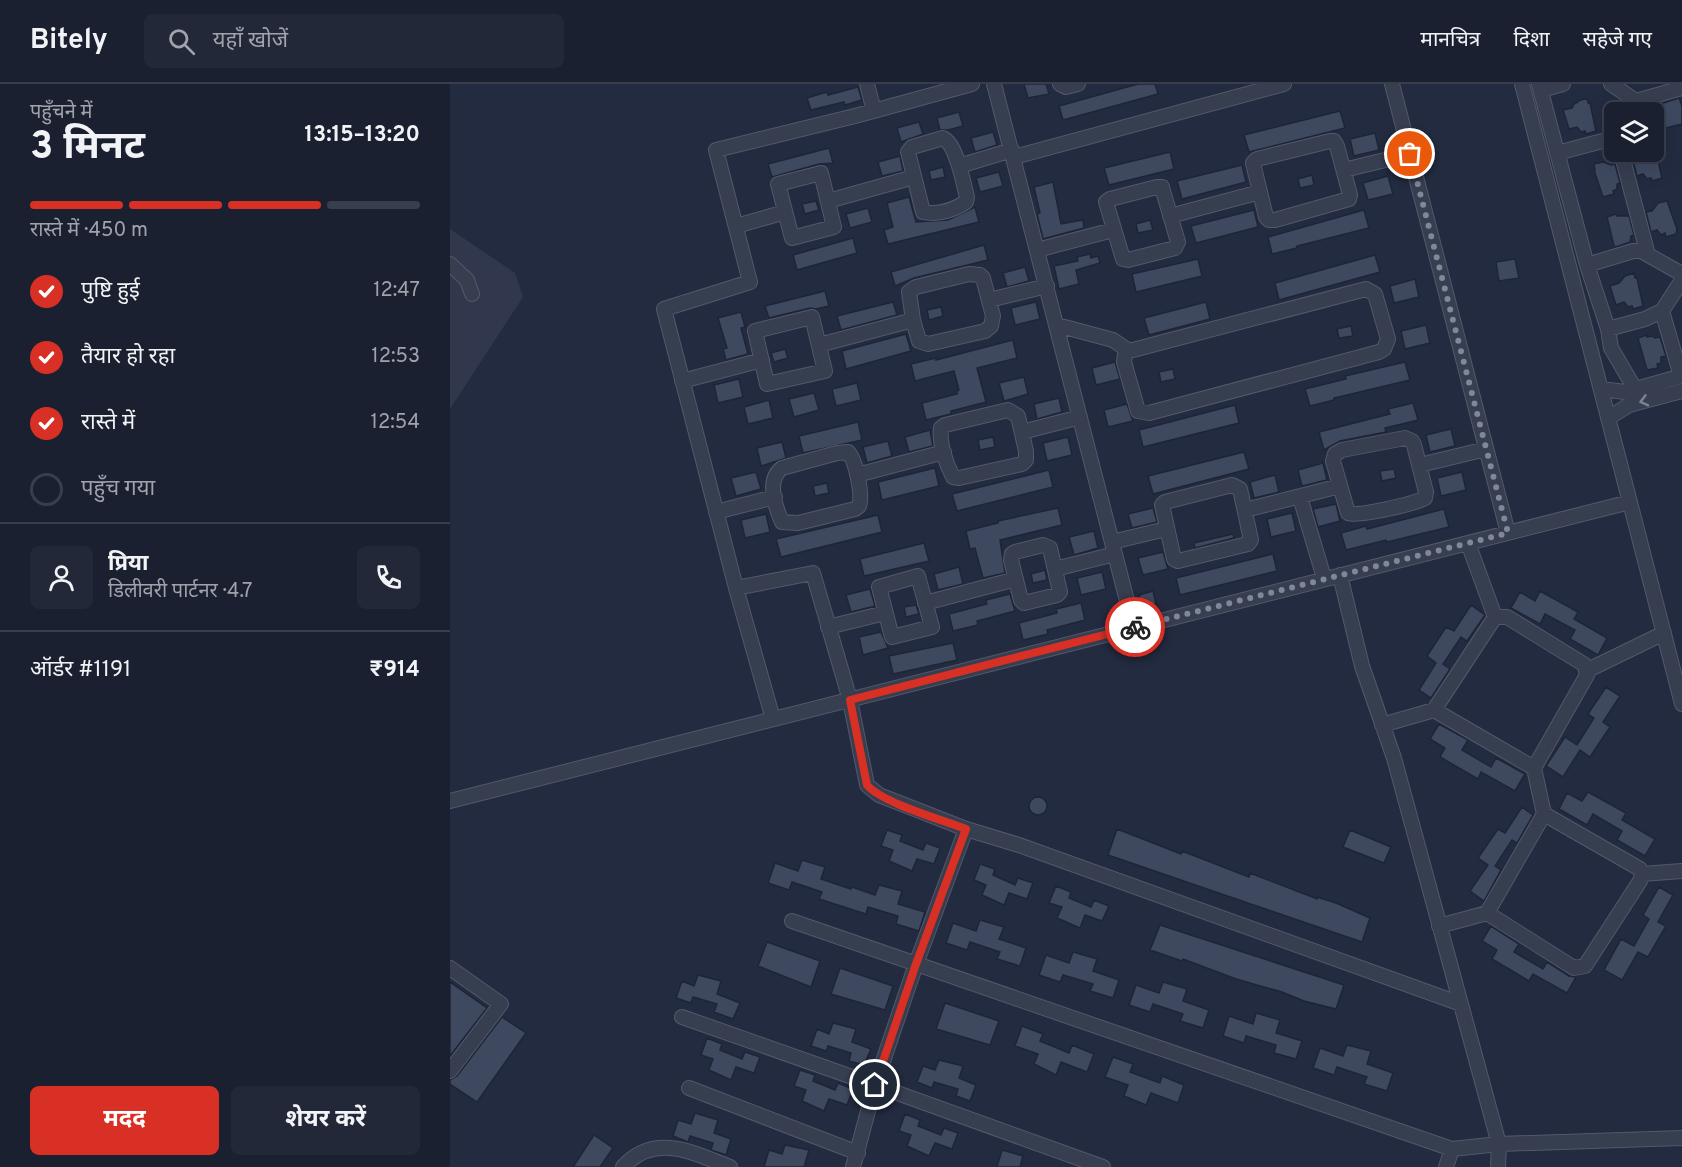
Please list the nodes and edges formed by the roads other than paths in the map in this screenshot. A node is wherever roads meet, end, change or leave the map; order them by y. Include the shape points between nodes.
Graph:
1 (867, 84) edge
2 (972, 84) edge
3 (994, 84) edge
4 (1060, 84) edge
5 (1078, 84) edge
6 (1284, 84) edge
7 (1392, 84) edge
8 (1522, 84) edge
9 (1563, 84) edge
10 (1611, 84) edge
11 (1540, 87) edge
12 (940, 88) edge
13 (1682, 88) edge
14 (1629, 102) edge
15 (1647, 102) edge
16 (874, 111) junction
17 (1604, 141) edge
18 (1013, 153) junction
19 (1557, 153) junction
20 (1410, 154) junction
21 (1624, 162) edge
22 (959, 166) junction
23 (1344, 170) junction
24 (914, 177) junction
25 (1260, 192) junction
26 (828, 201) junction
27 (785, 212) junction
28 (1170, 216) junction
29 (736, 226) junction
30 (1113, 230) junction
31 (1037, 250) junction
32 (1648, 255) junction
33 (450, 264) edge
34 (1587, 265) junction
35 (1682, 274) edge
36 (1682, 280) edge
37 (1047, 286) junction
38 (472, 294) dead end
39 (989, 300) junction
40 (1662, 311) junction
41 (913, 320) junction
42 (1057, 325) junction
43 (1608, 329) junction
44 (819, 345) junction
45 (1128, 351) junction
46 (762, 360) junction
47 (1682, 376) edge
48 (682, 381) junction
49 (1601, 389) junction
50 (1635, 389) junction
51 (1682, 391) edge
52 (1080, 417) junction
53 (1608, 418) junction
54 (1022, 432) junction
55 (1486, 449) junction
56 (944, 452) junction
57 (1420, 465) junction
58 (856, 475) junction
59 (1340, 486) junction
60 (775, 497) junction
61 (1300, 497) junction
62 (1630, 502) junction
63 (1245, 510) junction
64 (716, 512) junction
65 (1166, 529) junction
66 (1508, 533) junction
67 (1468, 543) junction
68 (1114, 548) junction
69 (1055, 569) junction
70 (1340, 575) junction
71 (1324, 578) junction
72 (1016, 579) junction
73 (736, 588) junction
74 (925, 603) junction
75 (885, 613) junction
76 (1495, 617) junction
77 (828, 627) junction
78 (1134, 628) junction
79 (1664, 633) junction
80 (1586, 671) junction
81 (850, 700) junction
82 (1682, 704) edge
83 (1434, 710) junction
84 (773, 719) junction
85 (1382, 725) junction
86 (1534, 768) junction
87 (450, 801) edge
88 (1544, 814) junction
89 (966, 829) junction
90 (1682, 871) edge
91 (1642, 874) junction
92 (1487, 913) junction
93 (792, 921) dead end
94 (1439, 926) junction
95 (916, 964) junction
96 (450, 968) edge
97 (1461, 1004) junction
98 (682, 1017) dead end
99 (450, 1071) edge
100 (875, 1085) junction
101 (689, 1088) dead end
102 (1682, 1138) edge
103 (1499, 1144) junction
104 (1452, 1149) junction
105 (858, 1152) junction
106 (623, 1167) edge
107 (730, 1167) edge
108 (853, 1167) edge
109 (1103, 1167) edge
110 (1446, 1167) edge
111 (1498, 1167) edge

1 - 16 street
2 - 12 street
3 - 18 street
4 - 5 street
6 - 18 street
7 - 20 street
8 - 49 street
9 - 11 street
10 - 14 street
11 - 19 street
12 - 16 street
13 - 15 street
16 - 29 street via 716,150
17 - 19 street
18 - 22 street
18 - 31 street
19 - 34 street
20 - 23 street
20 - 55 street
21 - 32 street
22 - 24 street via 943,138 912,147 908,152
22 - 24 street via 967,197 966,202 953,209 923,212
23 - 25 street via 1349,198 1275,220 1266,217
23 - 25 street via 1334,141 1257,159 1253,163
24 - 26 street
25 - 28 street
26 - 27 street via 834,227 792,238
26 - 27 street via 820,173 778,184
27 - 29 street
28 - 30 street via 1161,187 1148,189 1106,202
28 - 30 street via 1177,245 1128,260 1123,259
29 - 48 street via 750,282 664,309
30 - 31 street
31 - 37 street
32 - 34 street via 1633,251
32 - 35 street
33 - 38 street via 467,280
34 - 43 street
36 - 40 street
37 - 39 street
37 - 42 street
39 - 41 street via 993,316 991,326 985,330 928,344 918,338
39 - 41 street via 980,275 969,274 916,287 909,292
40 - 43 street
40 - 47 street
41 - 44 street
42 - 45 street via 1113,340
42 - 52 street
43 - 50 street via 1611,348
44 - 46 street via 825,371 767,384
44 - 46 street via 812,317 755,331
45 - 45 street via 1366,289 1375,294 1388,339 1379,352 1143,413 1136,407 1124,362
46 - 48 street
47 - 50 street
48 - 64 street
49 - 50 street
49 - 53 street
51 -> 53 street via 1629,405
52 - 54 street
52 - 68 street
53 - 62 street
54 - 56 street via 1018,416 1008,410 945,425 940,434
54 - 56 street via 1026,451 1022,464 959,478 953,477
55 - 57 street
55 - 66 street
56 - 58 street
57 - 59 street via 1410,438 1342,450 1333,461
57 - 59 street via 1426,495 1419,501 1351,514
58 - 60 street via 850,454 837,453 782,468 772,483
58 - 60 street via 861,502 855,509 785,524
59 - 61 street
60 - 64 street
61 - 63 street
61 - 71 street
62 - 66 street
62 - 79 street
63 - 65 street via 1240,489 1232,485 1165,502 1161,510
63 - 65 street via 1251,540 1248,544 1178,561 1172,556
64 - 73 street
65 - 68 street
66 - 67 street
67 - 70 street
67 - 76 street
68 - 69 street
68 - 78 street
69 - 72 street via 1060,587 1057,595 1027,603 1021,600
69 - 72 street via 1047,545 1015,552 1011,560
70 - 71 street
70 - 85 street via 1362,666
71 - 78 street
72 - 74 street
73 - 77 street via 813,573
73 - 84 street
74 - 75 street via 932,627 892,638
74 - 75 street via 918,576 879,586
75 - 77 street
76 - 80 street via 1508,617 1585,665
76 - 83 street
77 - 81 street
78 - 81 street
79 - 80 street
79 - 82 street
80 - 86 street
81 - 84 street
81 - 89 street via 867,785 872,791
83 - 85 street
83 - 86 street
84 - 87 street
85 - 94 street
86 - 88 street
88 - 91 street via 1640,869
88 - 92 street
89 - 95 street
89 - 97 street
90 - 91 street
91 - 92 street via 1585,966 1574,968
92 - 94 street
93 - 95 street
94 - 97 street
95 - 100 street
95 - 104 street
96 - 99 street via 501,1004
97 - 103 street
98 - 100 street
100 - 105 street
100 - 109 street
101 - 105 street
102 - 103 street
103 - 104 street
103 - 111 street
104 - 110 street
105 - 108 street
106 - 107 street via 647,1150 664,1147

